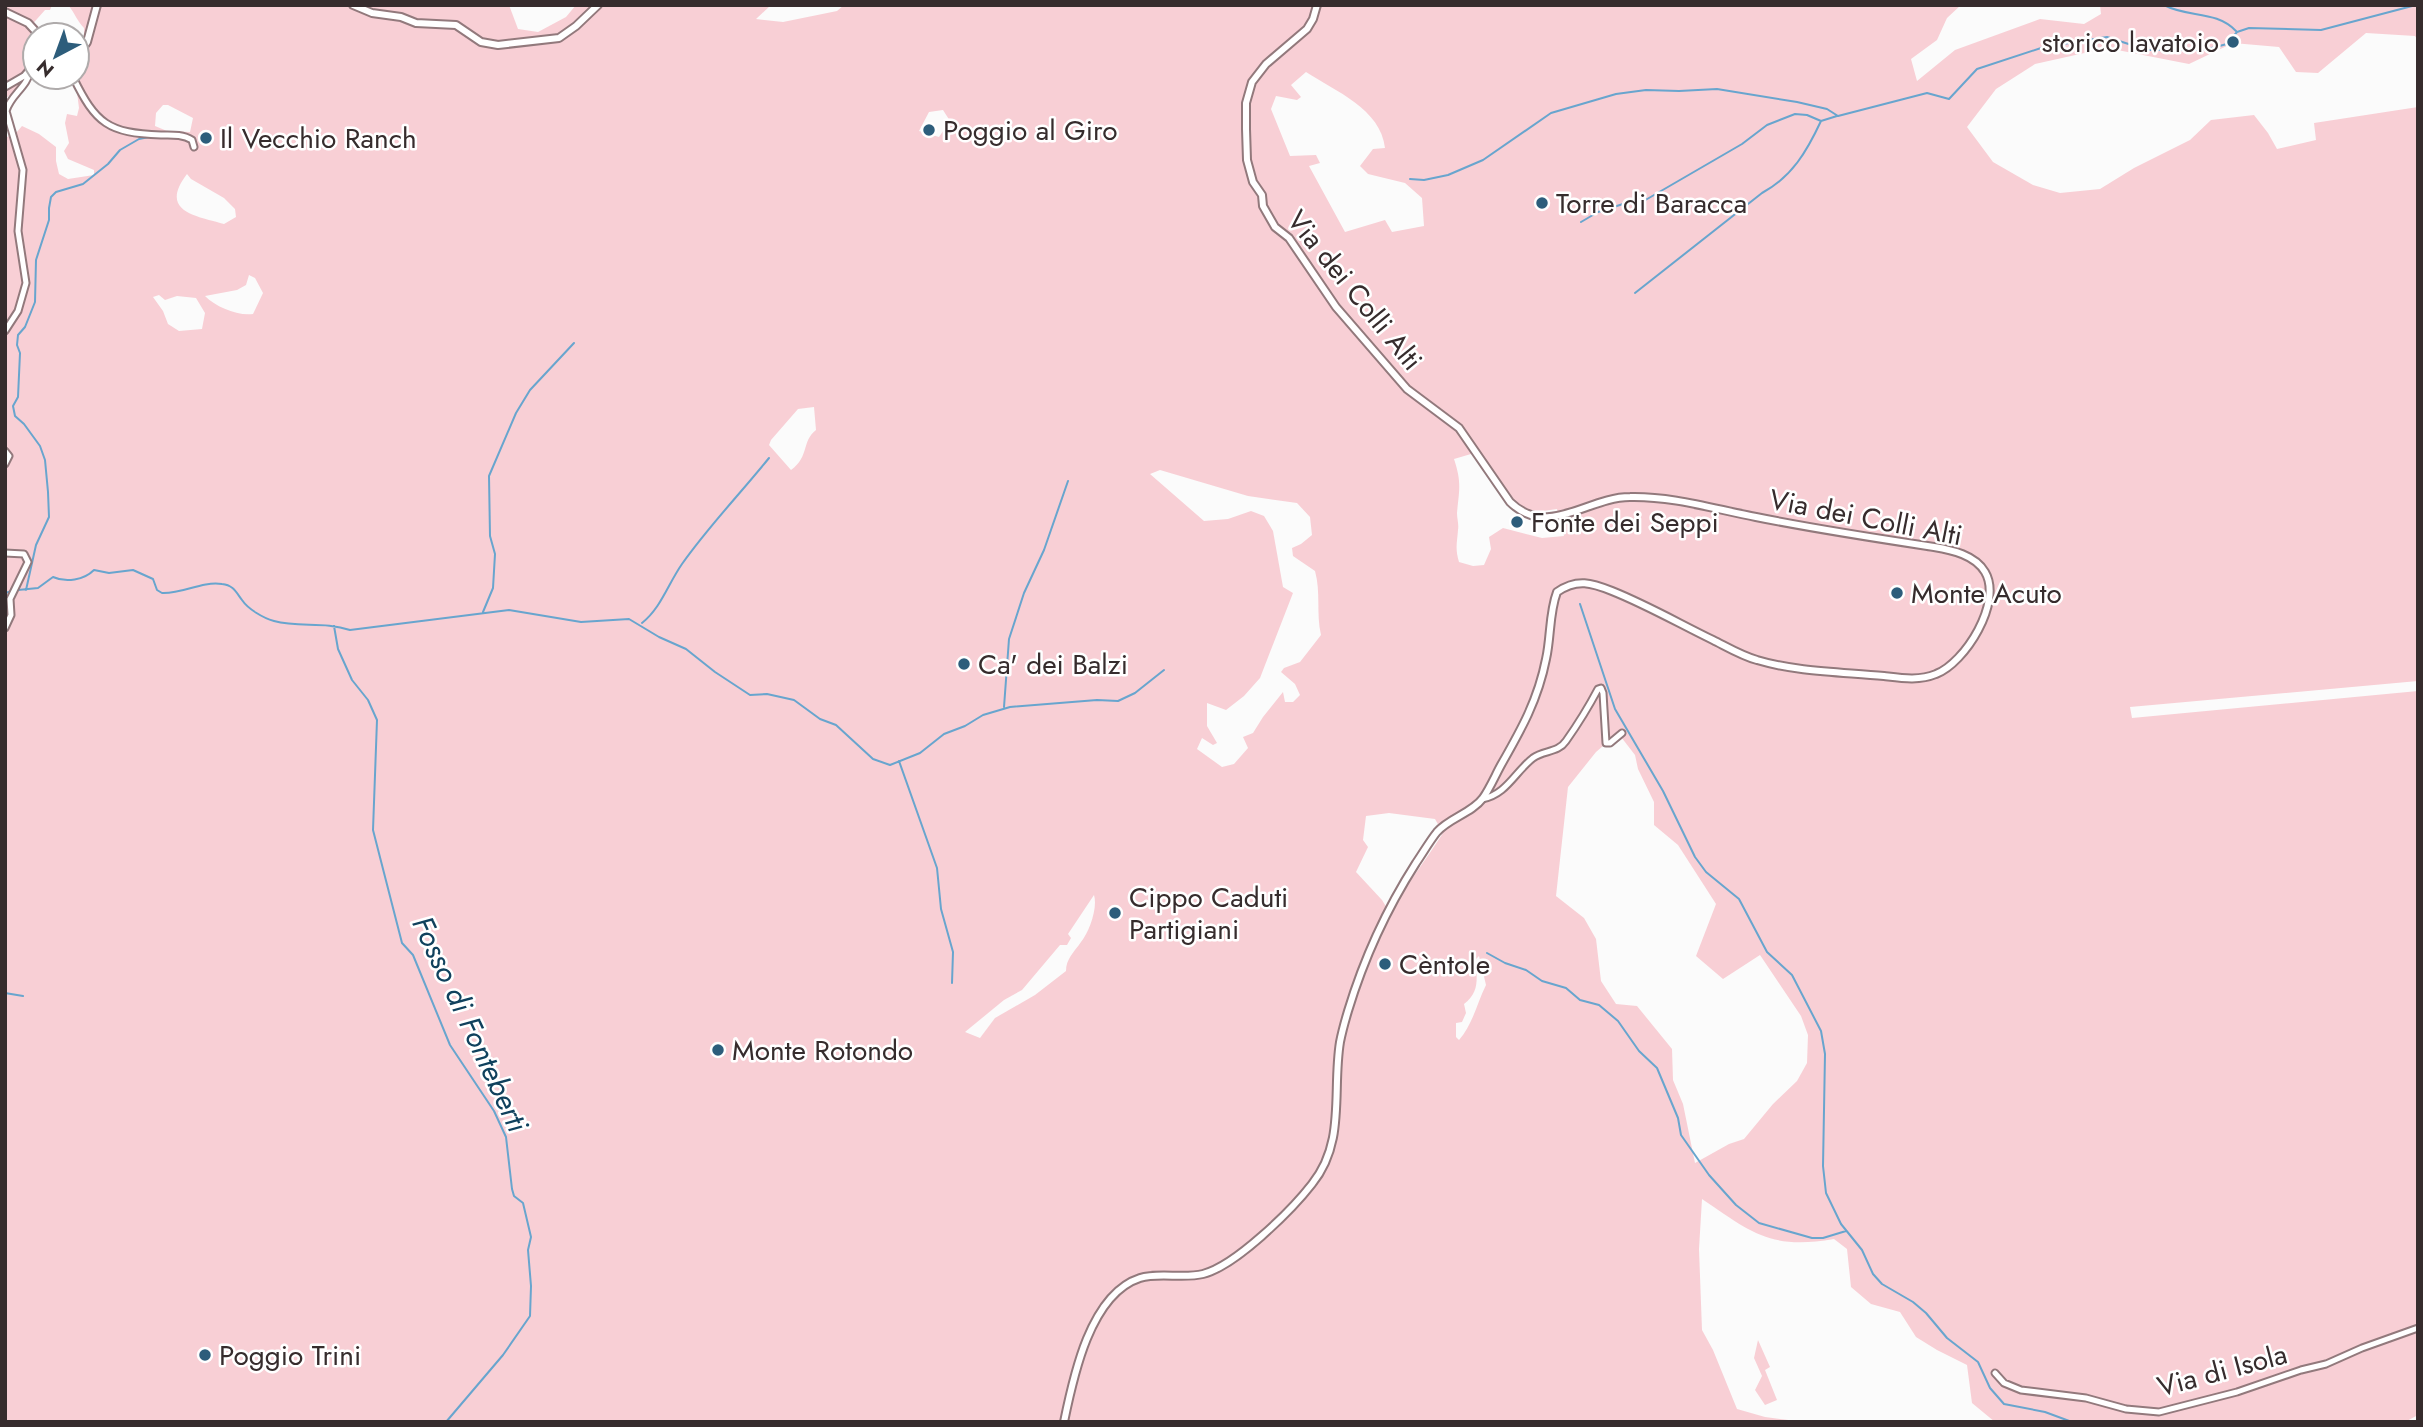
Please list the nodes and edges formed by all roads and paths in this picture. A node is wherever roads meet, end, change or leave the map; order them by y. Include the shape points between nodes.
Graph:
1 (97, 5) edge
2 (353, 5) edge
3 (598, 5) edge
4 (1317, 5) edge
5 (5, 12) edge
6 (24, 21) edge
7 (91, 27) edge
8 (21, 77) edge
9 (5, 87) edge
10 (21, 89) edge
11 (80, 91) edge
12 (194, 147) dead end
13 (5, 331) edge
14 (5, 452) edge
15 (5, 464) edge
16 (5, 553) edge
17 (5, 628) edge
18 (1622, 733) dead end
19 (1482, 799) junction
20 (2418, 1328) edge
21 (1995, 1373) dead end
22 (1064, 1422) edge

1 - 7 street
2 - 3 street via 416,23 456,25 481,42 498,45 559,38
4 - 19 street, Via dei Colli Alti via 1307,29 1266,64 1248,92 1247,160 1253,182 1275,227 1289,238 1336,307 1407,389 1459,428 1519,511 1546,519 1622,497 1654,496 1954,551 1986,573 1988,607 1978,633 1943,670 1914,679 1756,660 1589,582 1565,586 1553,601 1537,699
5 - 6 street
8 - 9 street
10 - 13 street via 6,111 23,170 18,231 26,283
11 - 12 street via 89,107 112,128 186,136
14 - 15 street via 9,456
16 - 17 street via 24,554 28,562 10,599 11,615
18 - 19 street via 1606,743 1603,693 1598,689 1566,742 1540,753 1503,789
19 - 22 street, Via dei Colli Alti via 1437,832 1376,932 1340,1042 1336,1128 1321,1171 1264,1234 1217,1269 1141,1278 1108,1299 1081,1357
20 - 21 street, Via di Isola via 2326,1364 2159,1412 2021,1390

